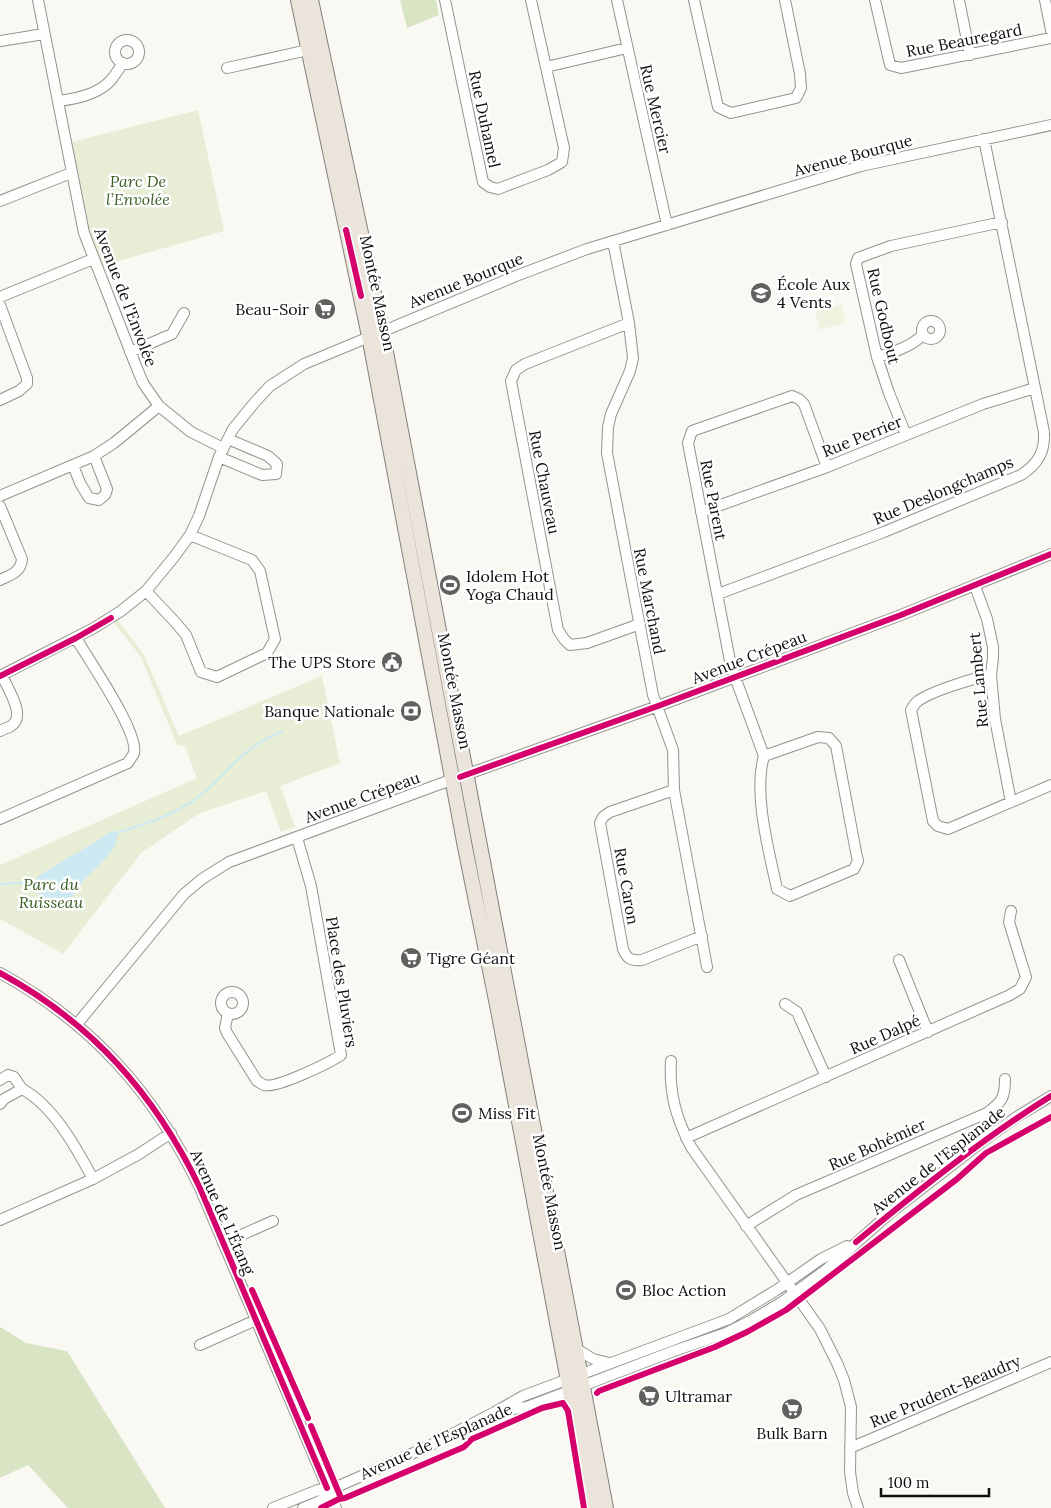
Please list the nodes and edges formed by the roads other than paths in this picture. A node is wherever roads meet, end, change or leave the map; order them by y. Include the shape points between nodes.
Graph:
1 (38, 0) edge
2 (298, 0) edge
3 (311, 0) edge
4 (444, 0) edge
5 (531, 0) edge
6 (617, 0) edge
7 (694, 0) edge
8 (785, 0) edge
9 (875, 0) edge
10 (959, 0) edge
11 (1045, 0) edge
12 (1051, 30) edge
13 (44, 34) junction
14 (1051, 38) edge
15 (0, 40) edge
16 (627, 48) junction
17 (308, 50) junction
18 (970, 55) junction
19 (122, 64) dead end
20 (546, 67) junction
21 (227, 68) dead end
22 (58, 101) junction
23 (1051, 125) edge
24 (984, 140) junction
25 (71, 173) junction
26 (0, 201) edge
27 (1002, 222) junction
28 (667, 224) junction
29 (613, 240) junction
30 (93, 259) junction
31 (0, 297) edge
32 (0, 306) edge
33 (184, 313) dead end
34 (629, 323) junction
35 (376, 333) junction
36 (923, 335) dead end
37 (130, 352) junction
38 (877, 357) junction
39 (1035, 388) junction
40 (0, 400) edge
41 (159, 406) junction
42 (906, 435) junction
43 (223, 448) junction
44 (94, 456) junction
45 (73, 465) junction
46 (827, 467) junction
47 (0, 496) edge
48 (0, 506) edge
49 (701, 512) junction
50 (190, 535) junction
51 (1051, 554) edge
52 (0, 580) edge
53 (975, 586) junction
54 (146, 591) junction
55 (718, 594) junction
56 (640, 624) junction
57 (76, 638) junction
58 (1, 675) edge
59 (990, 675) junction
60 (735, 677) junction
61 (658, 706) junction
62 (0, 731) edge
63 (764, 756) junction
64 (460, 777) junction
65 (1051, 785) edge
66 (674, 790) junction
67 (1011, 802) junction
68 (0, 819) edge
69 (297, 838) junction
70 (1011, 911) dead end
71 (702, 936) junction
72 (899, 960) dead end
73 (707, 967) dead end
74 (0, 973) edge
75 (785, 1004) dead end
76 (228, 1013) dead end
77 (77, 1024) junction
78 (928, 1032) junction
79 (671, 1061) dead end
80 (826, 1077) junction
81 (0, 1080) edge
82 (1006, 1080) dead end
83 (22, 1089) junction
84 (1051, 1097) edge
85 (1, 1098) edge
86 (171, 1133) junction
87 (686, 1138) junction
88 (93, 1179) junction
89 (0, 1220) edge
90 (273, 1221) dead end
91 (746, 1226) junction
92 (856, 1242) junction
93 (224, 1243) junction
94 (786, 1283) junction
95 (794, 1294) junction
96 (256, 1320) junction
97 (200, 1344) dead end
98 (575, 1348) junction
99 (1051, 1362) edge
100 (609, 1363) junction
101 (575, 1382) junction
102 (850, 1448) junction
103 (328, 1491) junction
104 (273, 1508) edge
105 (303, 1508) edge
106 (336, 1508) edge
107 (592, 1508) edge
108 (606, 1508) edge
109 (858, 1508) edge

1 - 13 street, Avenue de l'Envolée
2 - 17 main road, Montée Masson
3 - 35 main road, Montée Masson
4 - 20 street, Rue Duhamel via 483,182 490,187 498,188 562,162 564,148
5 - 20 street, Rue Duhamel
6 - 16 street, Rue Mercier
7 - 8 street via 718,107 731,114 796,98 801,88
9 - 18 street, Rue Beauregard via 890,65 901,68
10 - 18 street
11 - 12 street
13 - 15 street
13 - 22 street, Avenue de l'Envolée
14 - 18 street, Rue Beauregard
16 - 20 street
16 - 28 street, Rue Mercier
17 - 21 street
17 - 35 main road, Montée Masson
19 - 22 street via 104,86 74,99
22 - 25 street, Avenue de l'Envolée
23 - 24 street, Avenue Bourque
24 - 27 street, Rue Deslongchamps
24 - 28 street, Avenue Bourque via 861,166
25 - 26 street
25 - 30 street, Avenue de l'Envolée
27 - 38 street, Rue Godbout via 891,246 858,258 856,264
27 - 39 street, Rue Deslongchamps
28 - 29 street, Avenue Bourque
29 - 34 street, Rue Marchand
29 - 35 street, Avenue Bourque
30 - 31 street
30 - 37 street, Avenue de l'Envolée
32 - 40 street via 28,378 27,384 19,391
33 - 37 street via 172,334
34 - 56 street, Rue Marchand via 633,358 611,414 607,453
34 - 56 street, Rue Chauveau via 525,364 516,370 511,381 558,630 570,645 587,643
35 - 43 street, Avenue Bourque via 304,364 270,386 233,429
35 - 64 main road, Montée Masson
36 - 38 street via 903,349
37 - 41 street, Avenue de l'Envolée via 143,383
38 - 42 street, Rue Godbout
39 - 42 street, Rue Perrier via 983,404
39 - 55 street, Rue Deslongchamps via 1045,442 1039,459 1021,475 865,540
41 - 43 street, Avenue de l'Envolée via 191,432
41 - 44 street
42 - 46 street, Rue Perrier
43 - 43 street via 262,475 276,474 277,464 268,456
43 - 50 street, Avenue Bourque
44 - 45 street
44 - 45 street via 107,489 99,500 89,498
45 - 47 street
46 - 49 street, Rue Perrier
46 - 49 street, Rue Parent via 804,404 792,396 700,428 692,431 688,442
48 - 52 street via 22,565 17,572
49 - 55 street, Rue Parent
50 - 54 street, Avenue Bourque
50 - 54 street via 252,560 260,571 275,639 267,653 216,677 201,672 186,635
51 - 53 street, Avenue Crépeau
53 - 59 street, Rue Lambert via 990,631 993,658
53 - 60 street, Avenue Crépeau
54 - 57 street, Avenue Bourque via 111,618
55 - 60 street, Rue Parent
56 - 61 street, Rue Marchand
57 - 58 street, Avenue Bourque
57 - 68 street via 122,714 134,753 128,762
58 - 62 street via 18,711 12,726
59 - 67 street, Rue Lambert
59 - 67 street via 926,696 911,710 932,821 948,829
60 - 61 street, Avenue Crépeau
60 - 63 street, Rue Parent
61 - 64 street, Avenue Crépeau
61 - 66 street, Rue Marchand via 673,750
63 - 63 street, Rue Parent via 762,808 777,889 790,896 854,869 858,862 836,746 829,738 818,737
64 - 69 street, Avenue Crépeau
64 - 98 main road, Montée Masson
64 - 101 main road, Montée Masson
65 - 67 street
66 - 71 street, Rue Marchand
66 - 71 street, Rue Caron via 610,812 600,823 623,949 626,957 633,961 642,960
69 - 76 street, Place des Pluviers via 311,886 341,1055 287,1081 263,1085 257,1081 227,1033
69 - 77 street, Avenue Crépeau via 229,862 190,888
70 - 78 street, Rue Dalpé via 1009,922 1026,978 1024,984 1010,995
71 - 73 street, Rue Marchand
72 - 78 street
74 - 77 street, Avenue de L'Étang
75 - 80 street via 797,1012
77 - 86 street, Avenue de L'Étang via 116,1061
78 - 80 street, Rue Dalpé
79 - 87 street via 675,1110
80 - 87 street, Rue Dalpé
81 - 83 street via 8,1075 14,1077
82 - 91 street, Rue Bohémier via 1000,1103 987,1113 796,1195
83 - 85 street
83 - 88 street via 49,1111
84 - 92 street, Avenue de l'Esplanade via 983,1141
86 - 88 street
86 - 93 street, Avenue de L'Étang
87 - 91 street
88 - 89 street
90 - 93 street
91 - 94 street
92 - 94 street, Avenue de l'Esplanade via 820,1259
92 - 95 street, Avenue de l'Esplanade via 828,1269
93 - 96 street, Avenue de L'Étang
94 - 95 street
94 - 100 street, Avenue de l'Esplanade via 726,1320
95 - 101 street, Avenue de l'Esplanade via 732,1330
95 - 102 street via 825,1338 844,1380 851,1407
96 - 97 street
96 - 103 street, Avenue de L'Étang
98 - 100 street via 593,1359
98 - 101 main road, Montée Masson
99 - 102 street, Rue Prudent-Beaudry
100 - 101 street, Avenue de l'Esplanade
101 - 103 street, Avenue de l'Esplanade via 527,1407 495,1412 427,1447
101 - 107 main road, Montée Masson
101 - 108 main road, Montée Masson
102 - 109 street via 851,1477
103 - 104 street, Avenue de l'Esplanade via 318,1490
103 - 105 street, Avenue de l'Esplanade via 320,1501
103 - 106 street, Avenue de L'Étang

